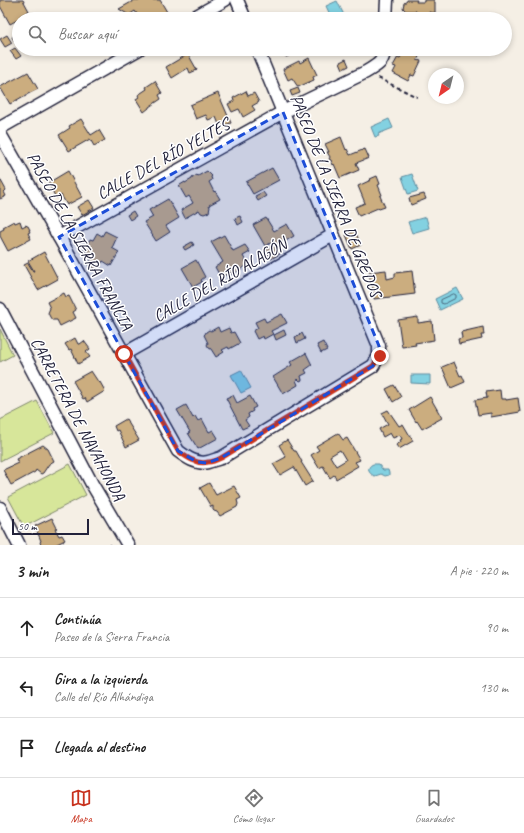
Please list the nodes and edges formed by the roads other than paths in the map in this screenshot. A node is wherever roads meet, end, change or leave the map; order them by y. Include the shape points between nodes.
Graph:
1 (225, 0) edge
2 (237, 0) edge
3 (387, 0) edge
4 (204, 12) edge
5 (242, 12) edge
6 (386, 12) edge
7 (127, 56) edge
8 (260, 56) edge
9 (383, 56) edge
10 (283, 112) junction
11 (0, 128) edge
12 (0, 134) edge
13 (333, 235) junction
14 (59, 237) junction
15 (0, 308) edge
16 (124, 354) junction
17 (197, 462) joint
18 (0, 508) edge
19 (19, 545) edge
20 (128, 545) edge

1 - 4 street
2 - 5 street
3 - 6 street
7 - 11 street
8 - 10 street, PASEO DE LA SIERRA DE GREDOS
9 - 10 street, CALLE DEL RÍO YELTES via 373,68
10 - 13 street, PASEO DE LA SIERRA DE GREDOS
10 - 14 street, CALLE DEL RÍO YELTES
12 - 14 street, PASEO DE LA SIERRA FRANCIA
13 - 16 street, CALLE DEL RÍO ALAGÓN
13 - 17 street, PASEO DE LA SIERRA DE GREDOS via 379,346 380,356 373,366 221,458 207,463
14 - 16 street, PASEO DE LA SIERRA FRANCIA
15 - 20 street, CARRETERA DE NAVAHONDA via 92,484
16 - 17 street, PASEO DE LA SIERRA FRANCIA via 178,451
18 - 19 street

